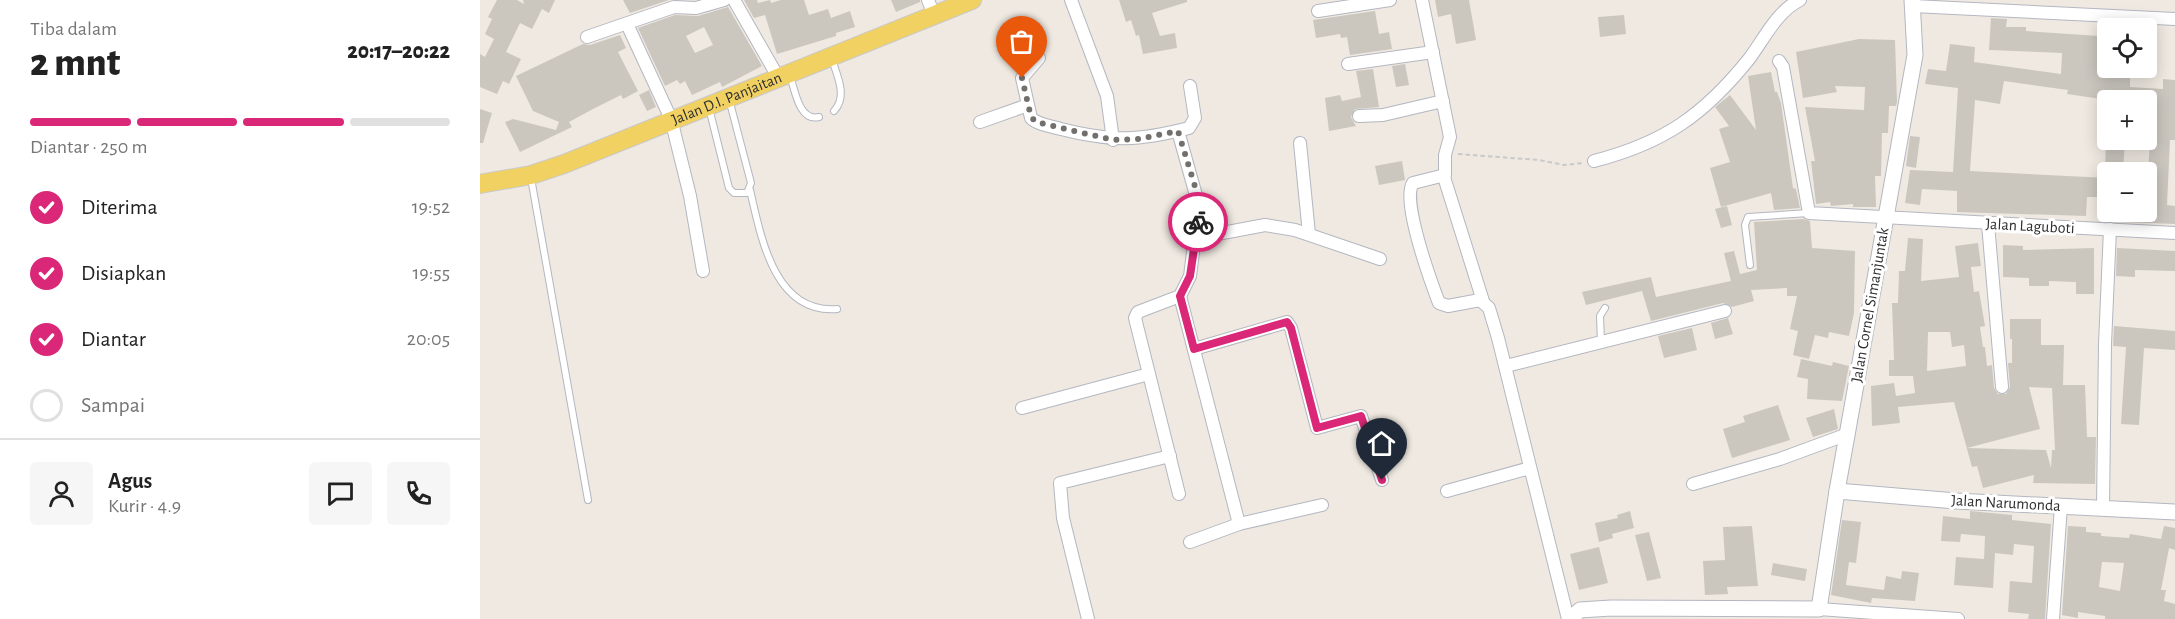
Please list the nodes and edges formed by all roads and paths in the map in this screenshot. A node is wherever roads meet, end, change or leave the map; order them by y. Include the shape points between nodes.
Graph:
1 (724, 0) edge
2 (734, 0) edge
3 (972, 0) edge
4 (1071, 0) edge
5 (1390, 0) edge
6 (1422, 0) edge
7 (1800, 0) edge
8 (1912, 3) edge
9 (931, 8) edge
10 (1318, 11) dead end
11 (2175, 19) edge
12 (627, 24) junction
13 (587, 37) dead end
14 (1433, 52) junction
15 (831, 56) junction
16 (1039, 58) dead end
17 (1779, 61) dead end
18 (1348, 64) dead end
19 (783, 75) junction
20 (1190, 86) dead end
21 (729, 97) junction
22 (1443, 101) junction
23 (708, 105) junction
24 (1028, 105) junction
25 (834, 111) dead end
26 (1359, 116) dead end
27 (819, 117) dead end
28 (671, 119) junction
29 (980, 122) dead end
30 (1178, 131) junction
31 (1113, 140) junction
32 (1300, 143) dead end
33 (1446, 153) junction
34 (1594, 161) joint
35 (531, 175) junction
36 (1444, 177) junction
37 (480, 184) edge
38 (750, 190) junction
39 (1809, 213) junction
40 (1885, 217) junction
41 (1988, 224) junction
42 (2110, 230) junction
43 (2175, 233) edge
44 (1309, 234) junction
45 (1196, 238) junction
46 (1380, 260) dead end
47 (1750, 265) dead end
48 (703, 271) dead end
49 (1180, 296) junction
50 (1483, 301) junction
51 (1605, 308) dead end
52 (837, 309) dead end
53 (1725, 311) dead end
54 (1601, 342) junction
55 (1194, 349) junction
56 (1506, 366) junction
57 (1149, 374) junction
58 (2002, 387) dead end
59 (1022, 408) dead end
60 (1848, 434) junction
61 (1170, 456) junction
62 (1530, 468) junction
63 (1382, 480) dead end
64 (1693, 484) dead end
65 (1837, 490) junction
66 (1447, 491) dead end
67 (1179, 494) dead end
68 (588, 500) dead end
69 (1322, 505) dead end
70 (2061, 506) junction
71 (2103, 508) junction
72 (2175, 512) edge
73 (1239, 524) junction
74 (1190, 542) dead end
75 (1819, 609) junction
76 (1088, 619) edge
77 (1569, 619) edge
78 (1958, 619) edge
79 (2053, 619) edge

1 - 12 street via 696,8 674,7
2 - 19 street
3 - 9 main road, Jalan D.I. Panjaitan
4 - 31 street via 1107,96
5 - 10 street
6 - 14 street
7 - 34 street via 1783,13 1720,94 1684,124 1653,141
8 - 11 street
8 - 40 street, Jalan Cornel Simanjuntak via 1915,55
9 - 15 main road, Jalan D.I. Panjaitan
12 - 13 street
12 - 28 street
14 - 18 street
14 - 22 street
15 - 19 main road, Jalan D.I. Panjaitan
15 - 25 lane via 841,86 839,105
16 - 24 street via 1022,78
17 - 39 street
19 - 21 main road, Jalan D.I. Panjaitan
19 - 27 lane via 803,114
20 - 30 street via 1195,122
21 - 23 main road, Jalan D.I. Panjaitan
21 - 38 lane
22 - 26 street via 1383,115
22 - 33 street via 1450,134
23 - 28 main road, Jalan D.I. Panjaitan
23 - 38 lane via 729,188 734,193
24 - 29 street
24 - 31 street via 1036,122
28 - 35 main road, Jalan D.I. Panjaitan
28 - 48 street
30 - 31 street
30 - 45 street via 1197,193
32 - 44 street
33 - 34 path via 1564,165
33 - 36 street
35 - 37 main road, Jalan D.I. Panjaitan
35 - 68 lane
36 - 50 street
36 - 50 street via 1414,182 1409,192 1438,301 1448,306
38 - 52 lane via 766,257 776,273 810,307
39 - 40 street, Jalan Laguboti
39 - 47 lane via 1748,217 1745,225
40 - 41 street, Jalan Laguboti
40 - 60 street, Jalan Cornel Simanjuntak
41 - 42 street, Jalan Laguboti
41 - 58 street
42 - 43 street, Jalan Laguboti
42 - 71 street
44 - 45 street via 1265,225
44 - 46 street
45 - 49 street via 1190,276
49 - 55 street
49 - 57 street via 1136,315
50 - 56 street via 1489,308
51 - 54 lane via 1600,314
53 - 54 street
54 - 56 street
55 - 63 street via 1287,322 1317,428 1361,416
55 - 73 street
56 - 62 street
57 - 59 street
57 - 61 street
60 - 64 street
60 - 65 street, Jalan Cornel Simanjuntak
61 - 67 street
61 - 76 street via 1059,483 1063,518
62 - 66 street
62 - 77 street
65 - 70 street, Jalan Narumonda
65 - 75 street, Jalan Cornel Simanjuntak
69 - 73 street
70 - 71 street, Jalan Narumonda
70 - 79 street
71 - 72 street, Jalan Narumonda
73 - 74 street
75 - 77 street via 1603,608 1580,610
75 - 78 street

